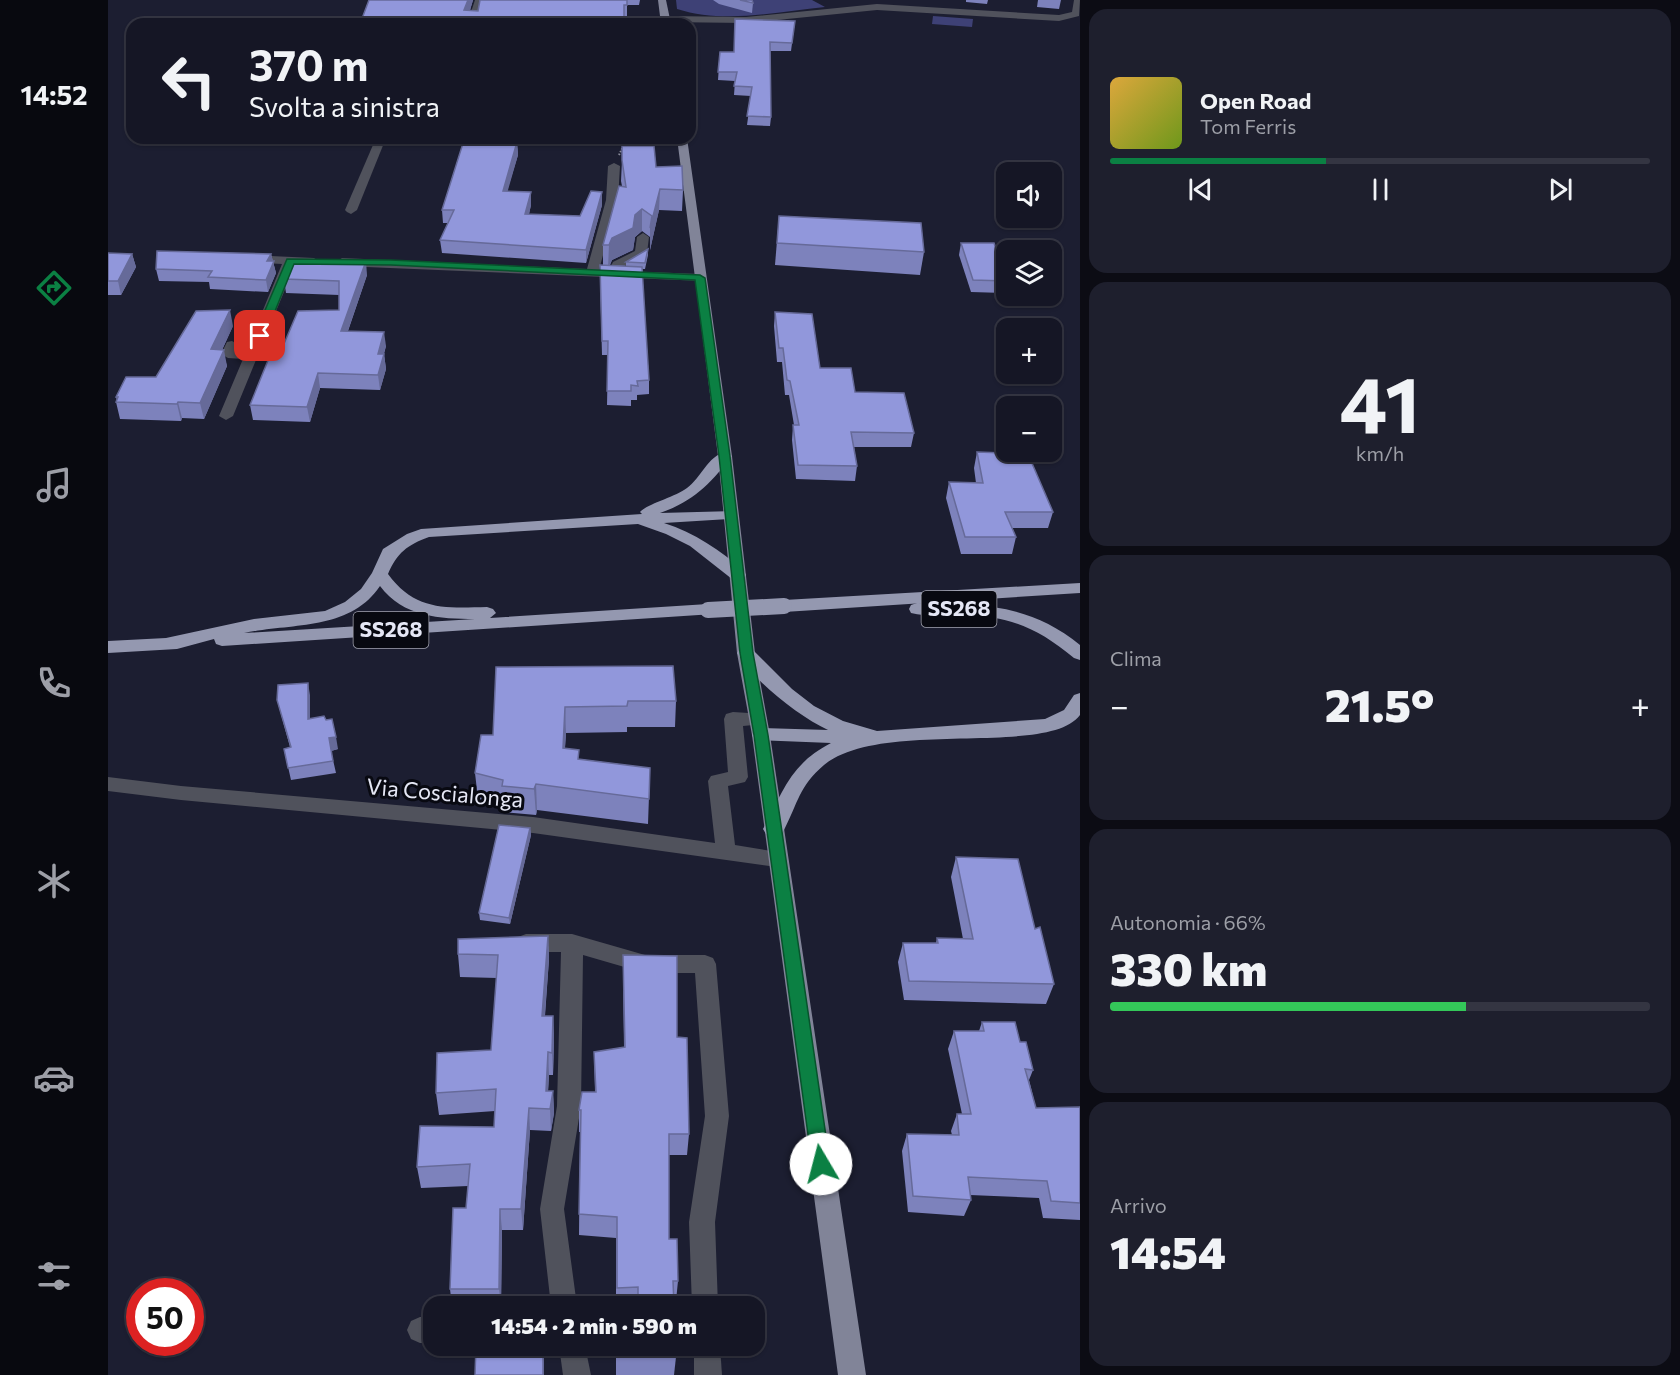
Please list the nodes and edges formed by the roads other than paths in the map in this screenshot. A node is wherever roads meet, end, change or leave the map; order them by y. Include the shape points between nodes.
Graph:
1 (479, 0) edge
2 (663, 0) edge
3 (1078, 0) edge
4 (474, 18) edge
5 (665, 18) edge
6 (696, 21) edge
7 (378, 144) edge
8 (682, 144) edge
9 (614, 166) dead end
10 (351, 210) dead end
11 (643, 237) dead end
12 (233, 258) edge
13 (290, 261) junction
14 (592, 272) junction
15 (615, 273) junction
16 (700, 278) junction
17 (232, 345) dead end
18 (252, 355) junction
19 (226, 416) dead end
20 (724, 456) junction
21 (729, 514) junction
22 (620, 519) junction
23 (380, 574) junction
24 (738, 575) junction
25 (1080, 588) edge
26 (825, 603) junction
27 (618, 616) junction
28 (164, 644) junction
29 (108, 647) edge
30 (746, 653) junction
31 (1080, 654) edge
32 (1080, 699) edge
33 (759, 727) junction
34 (877, 738) junction
35 (108, 784) edge
36 (773, 829) junction
37 (726, 852) junction
38 (777, 859) junction
39 (508, 943) edge
40 (572, 943) junction
41 (563, 1296) edge
42 (705, 1296) edge
43 (574, 1356) edge
44 (707, 1356) edge
45 (577, 1375) edge
46 (708, 1375) edge
47 (852, 1375) edge

1 - 4 street
2 - 5 main road
3 - 6 street via 1076,14 1059,18 877,7 746,20
7 - 10 street
8 - 16 main road
9 - 14 street via 612,200
11 - 15 street via 641,253 617,265
12 - 13 street
13 - 14 street via 548,266
13 - 18 street
14 - 15 street
15 - 16 street
16 - 20 main road
17 - 18 street via 228,354
18 - 19 street
20 - 21 main road
20 - 22 highway via 689,495 662,508
21 - 22 highway, SS268
21 - 24 main road
22 - 23 highway, SS268 via 427,532 388,554
22 - 24 highway via 658,525 689,537
23 - 27 highway via 396,596 412,606 435,611
23 - 28 highway, SS268 via 367,593 351,606 328,616 254,625
24 - 30 main road
25 - 26 highway, SS268
26 - 27 highway, SS268, bridge
26 - 31 highway, SS268 via 986,609 1047,626
27 - 28 highway, SS268
28 - 29 highway, SS268
30 - 33 main road
30 - 34 highway via 803,708 835,726
32 - 34 highway via 1070,715 1046,726
33 - 34 highway
33 - 36 main road
33 - 37 street via 733,719 738,777 718,781
34 - 36 highway via 838,747 812,765 796,783
35 - 37 street, Via Coscialonga via 533,825
36 - 38 main road
37 - 38 street, Via Coscialonga
38 - 47 main road
39 - 40 street
40 - 41 street via 570,1106 552,1209
40 - 42 street via 645,964 705,964 717,1116 702,1222
43 - 45 street
44 - 46 street

